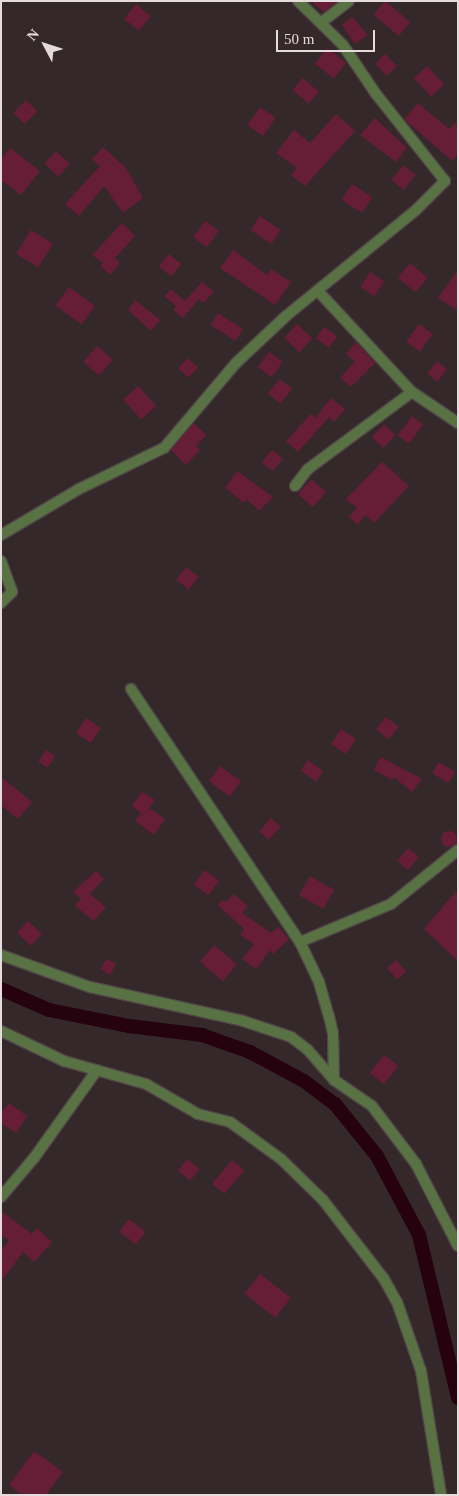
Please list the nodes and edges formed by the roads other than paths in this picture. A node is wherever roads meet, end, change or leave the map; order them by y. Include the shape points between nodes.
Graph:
1 (298, 1) edge
2 (349, 1) edge
3 (322, 22) junction
4 (318, 291) junction
5 (412, 392) junction
6 (458, 423) edge
7 (295, 486) dead end
8 (1, 535) edge
9 (1, 561) edge
10 (1, 603) edge
11 (131, 688) dead end
12 (458, 850) edge
13 (300, 942) junction
14 (1, 955) edge
15 (1, 1030) edge
16 (97, 1070) junction
17 (334, 1080) junction
18 (2, 1193) edge
19 (458, 1246) edge
20 (441, 1495) edge

1 - 3 street
2 - 3 street
3 - 4 street via 343,45 376,94 445,181 416,210
4 - 5 street
4 - 8 street via 236,363 164,448 79,489
5 - 6 street
5 - 7 street via 308,469
9 - 10 street via 12,592
11 - 13 street
12 - 13 street via 391,904
13 - 17 street via 319,982 329,1016 334,1042
14 - 17 street via 90,987 243,1021 291,1038 308,1050
15 - 16 street via 64,1061
16 - 18 street via 34,1158
16 - 20 street via 146,1084 198,1114 230,1122 281,1159 323,1200 384,1279 397,1302 421,1371
17 - 19 street via 372,1106 416,1164

